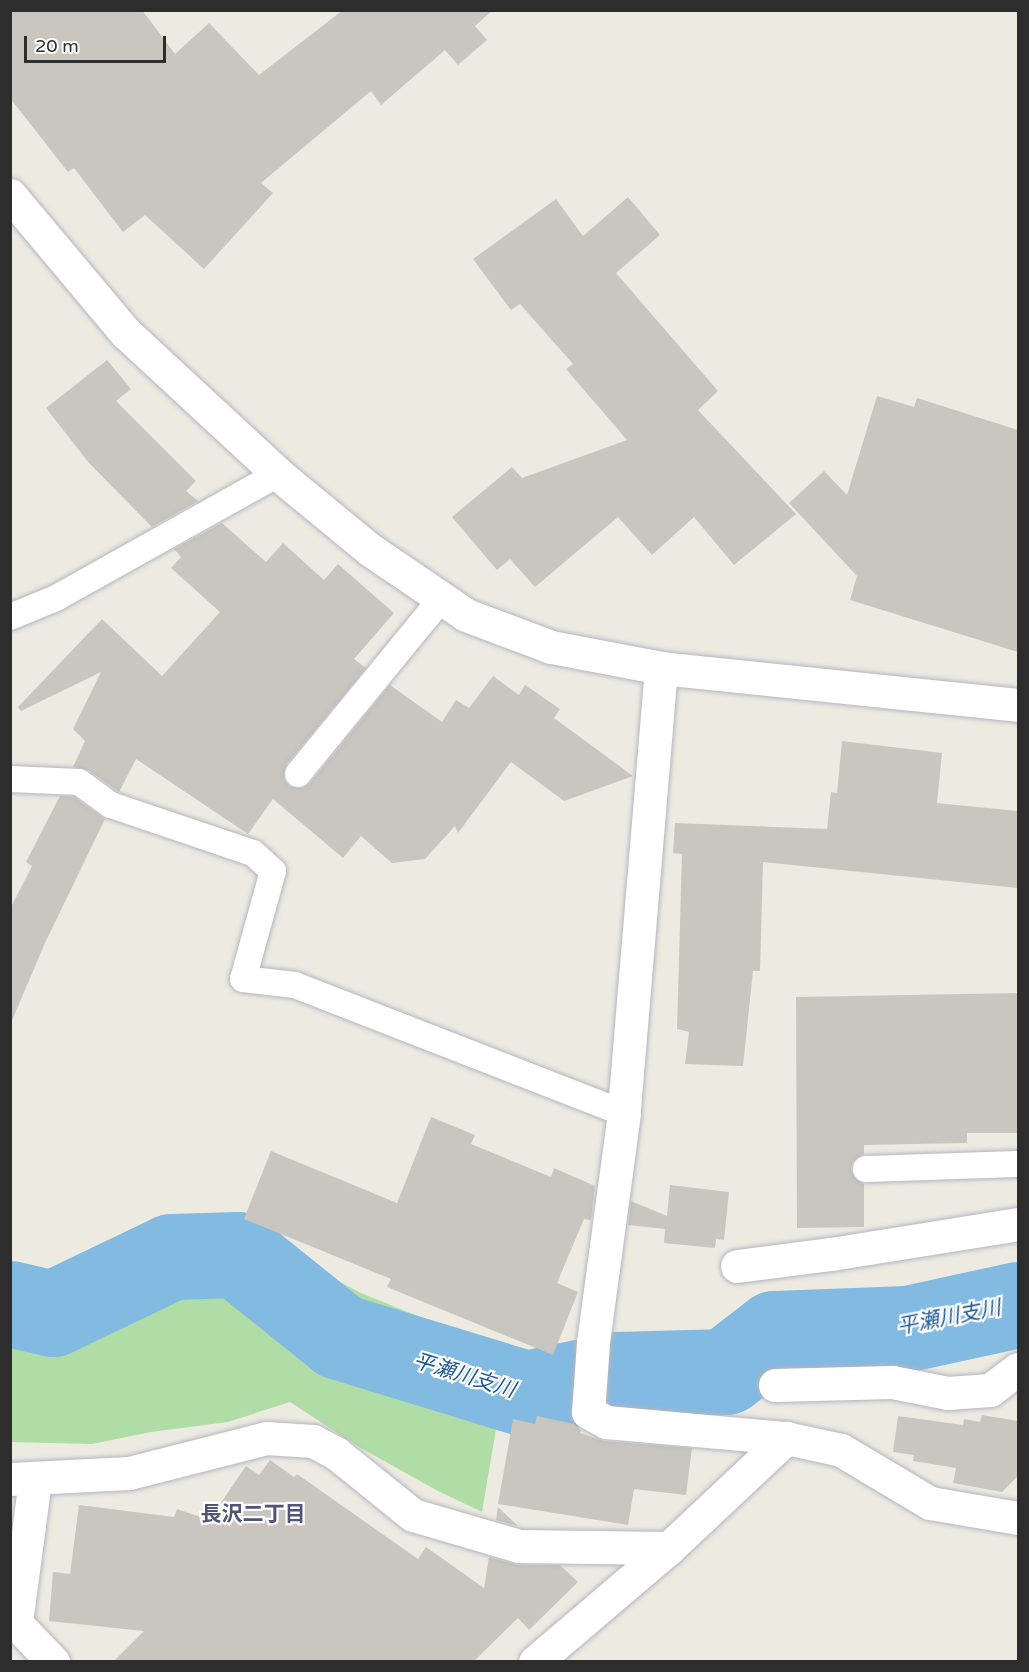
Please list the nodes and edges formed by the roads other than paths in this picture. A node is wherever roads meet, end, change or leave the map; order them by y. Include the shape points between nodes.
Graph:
1 (10, 195) edge
2 (278, 474) junction
3 (441, 599) junction
4 (10, 617) edge
5 (662, 668) junction
6 (1018, 705) edge
7 (298, 774) dead end
8 (10, 779) edge
9 (624, 1113) junction
10 (1018, 1164) edge
11 (866, 1169) dead end
12 (1018, 1224) edge
13 (737, 1266) dead end
14 (1018, 1369) edge
15 (775, 1385) dead end
16 (786, 1438) junction
17 (23, 1479) edge
18 (1018, 1518) edge
19 (669, 1548) junction
20 (52, 1662) edge
21 (536, 1662) edge

1 - 2 street via 126,333
2 - 3 street via 369,549
2 - 4 lane via 56,598
3 - 5 street via 466,615 550,647
3 - 7 lane
5 - 6 street
5 - 9 street
8 - 9 lane via 79,782 111,805 253,853 273,871 243,979 295,985
9 - 16 street via 593,1343 588,1412 606,1422
10 - 11 lane
12 - 13 street
14 - 15 street via 990,1390 948,1393 892,1383
16 - 18 street via 841,1450 930,1503
16 - 19 street
17 - 19 street via 129,1473 266,1438 313,1441 337,1454 413,1515 519,1546
17 - 20 street via 16,1623
19 - 21 street

